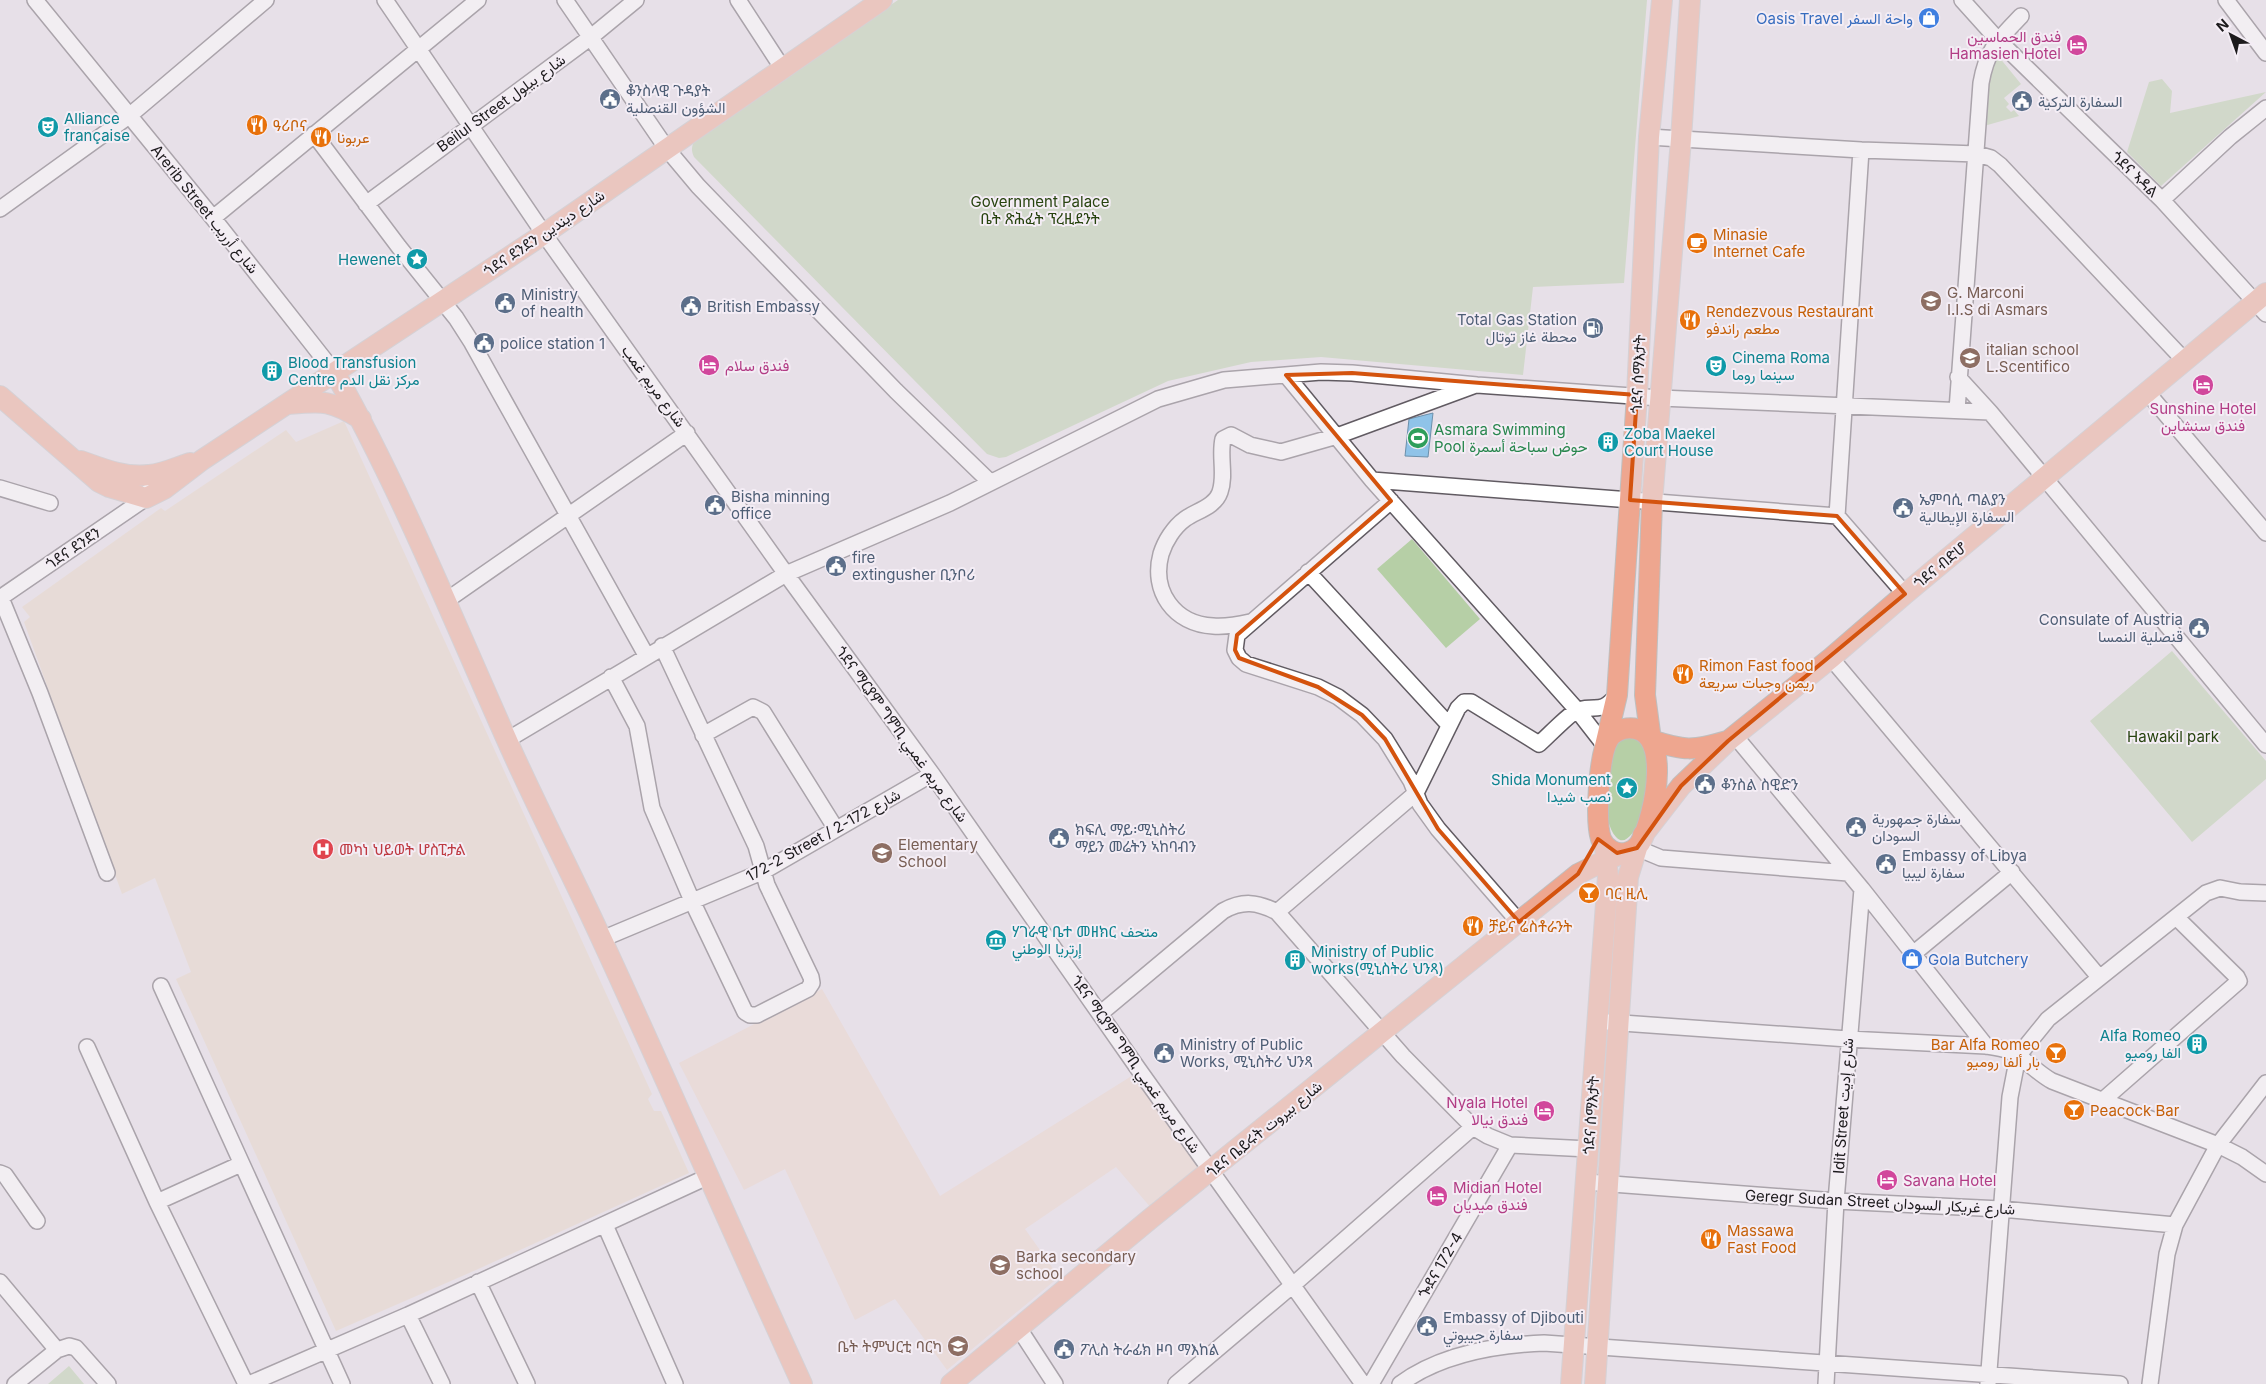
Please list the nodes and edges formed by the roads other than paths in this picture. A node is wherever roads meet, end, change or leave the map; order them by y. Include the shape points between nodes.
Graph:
1 (35, 0) edge
2 (266, 0) edge
3 (385, 0) edge
4 (478, 0) edge
5 (565, 0) edge
6 (636, 0) edge
7 (738, 0) edge
8 (882, 0) edge
9 (1662, 0) edge
10 (1690, 0) edge
11 (1962, 0) edge
12 (2226, 0) edge
13 (2020, 16) dead end
14 (591, 37) junction
15 (1998, 40) junction
16 (419, 48) junction
17 (2266, 53) edge
18 (783, 68) junction
19 (2266, 108) edge
20 (129, 116) junction
21 (470, 125) junction
22 (314, 134) junction
23 (1649, 137) junction
24 (1681, 139) junction
25 (667, 148) junction
26 (1860, 150) junction
27 (1977, 154) junction
28 (2162, 200) junction
29 (366, 204) junction
30 (0, 209) edge
31 (213, 218) junction
32 (544, 234) junction
33 (443, 302) junction
34 (2262, 303) edge
35 (2184, 360) junction
36 (335, 373) junction
37 (1286, 375) junction
38 (1958, 377) junction
39 (1477, 385) junction
40 (2146, 392) junction
41 (1637, 395) junction
42 (0, 396) edge
43 (1660, 398) junction
44 (287, 404) junction
45 (1845, 407) junction
46 (1957, 410) junction
47 (1990, 412) junction
48 (361, 419) junction
49 (687, 432) junction
50 (1337, 436) junction
51 (2045, 479) junction
52 (1372, 480) junction
53 (990, 482) junction
54 (0, 488) edge
55 (134, 488) junction
56 (1630, 500) junction
57 (1390, 501) junction
58 (50, 503) dead end
59 (1652, 503) junction
60 (569, 514) junction
61 (1837, 516) junction
62 (2266, 533) edge
63 (1308, 572) junction
64 (786, 574) junction
65 (1905, 594) junction
66 (0, 598) edge
67 (447, 600) junction
68 (1252, 622) junction
69 (662, 646) junction
70 (646, 655) junction
71 (1831, 658) junction
72 (610, 677) junction
73 (1617, 696) junction
74 (1577, 710) junction
75 (1449, 725) junction
76 (704, 735) junction
77 (1731, 739) junction
78 (507, 740) junction
79 (1651, 740) junction
80 (2266, 745) edge
81 (1605, 746) junction
82 (932, 774) junction
83 (1416, 793) junction
84 (836, 829) junction
85 (1619, 845) junction
86 (764, 871) junction
87 (2012, 872) junction
88 (107, 873) dead end
89 (1848, 873) junction
90 (1578, 874) junction
91 (1862, 889) junction
92 (2266, 893) edge
93 (693, 903) junction
94 (1277, 912) junction
95 (2176, 918) junction
96 (1519, 922) junction
97 (602, 939) junction
98 (1913, 954) junction
99 (2100, 977) junction
100 (161, 986) dead end
101 (1101, 1014) junction
102 (1598, 1021) junction
103 (1620, 1023) junction
104 (1384, 1033) junction
105 (1848, 1039) junction
106 (1986, 1046) junction
107 (87, 1047) dead end
108 (2018, 1056) junction
109 (2266, 1084) edge
110 (2102, 1101) junction
111 (1473, 1127) junction
112 (1510, 1145) junction
113 (2218, 1145) junction
114 (1589, 1149) junction
115 (241, 1164) junction
116 (1212, 1172) junction
117 (0, 1173) edge
118 (2266, 1174) edge
119 (707, 1178) junction
120 (1586, 1182) junction
121 (1607, 1184) junction
122 (1836, 1201) junction
123 (157, 1202) junction
124 (2001, 1209) junction
125 (37, 1221) dead end
126 (2175, 1224) junction
127 (605, 1225) junction
128 (0, 1282) edge
129 (478, 1282) junction
130 (1294, 1284) junction
131 (408, 1315) junction
132 (1018, 1327) junction
133 (1573, 1345) junction
134 (1597, 1346) junction
135 (57, 1350) junction
136 (326, 1352) junction
137 (1828, 1362) junction
138 (1988, 1379) edge
139 (15, 1384) edge
140 (108, 1384) edge
141 (248, 1384) edge
142 (342, 1384) edge
143 (442, 1384) edge
144 (527, 1384) edge
145 (675, 1384) edge
146 (802, 1384) edge
147 (951, 1384) edge
148 (1055, 1384) edge
149 (1176, 1384) edge
150 (1363, 1384) edge
151 (1370, 1384) edge
152 (1400, 1384) edge
153 (1571, 1384) edge
154 (1595, 1384) edge
155 (1826, 1384) edge
156 (2120, 1384) edge
157 (2150, 1384) edge

1 - 20 street, Arerib Street شارع أرريب
2 - 20 street
3 - 16 street, شارع مريم غمب
4 - 16 street
5 - 14 street
6 - 14 street, Beilul Street شارع بيلول
7 - 18 street
8 - 18 main road, ጎደና ደንደን شارع ديندين
9 - 23 main road, ጎደና ሰማእታት
10 - 24 main road, ጎደና ሰማእታት
11 - 15 street, ጎደና ኣዳል
12 - 17 street
13 - 15 street
14 - 21 street, Beilul Street شارع بيلول
14 - 25 street
15 - 27 street via 1990,51 1984,70
15 - 28 street, ጎደና ኣዳል
16 - 21 street, شارع مريم غمب
16 - 22 street
18 - 25 main road, ጎደና ደንደን شارع ديندين
19 - 28 street
20 - 30 street
20 - 31 street, Arerib Street شارع أرريب
21 - 29 street, Beilul Street شارع بيلول
21 - 32 street, شارع مريم غمب
22 - 29 street
22 - 31 street
23 - 24 street
23 - 41 main road, ጎደና ሰማእታት
24 - 26 street
24 - 43 main road, ጎደና ሰማእታት
25 - 32 main road, ጎደና ደንደን شارع ديندين
25 - 53 street via 698,186 896,391
26 - 27 street
26 - 45 street
27 - 35 street via 2000,165
27 - 38 street
28 - 34 street, ጎደና ኣዳል
29 - 33 street
31 - 36 street, Arerib Street شارع أرريب
32 - 33 main road, ጎደና ደንደን شارع ديندين
32 - 49 street, شارع مريم غمب
33 - 36 main road, ጎደና ደንደን شارع ديندين
33 - 60 street via 472,343
34 - 35 main road, ጎደና ብድሆ
35 - 40 main road, ጎደና ብድሆ
36 - 44 main road, ጎደና ደንደን شارع ديندين
36 - 48 main road
37 - 39 street via 1352,373
37 - 50 street
37 - 53 street via 1224,380 1158,400
38 - 46 street
38 - 47 street
39 - 41 street
39 - 50 street
40 - 51 main road, ጎደና ብድሆ
40 - 62 street
41 - 43 street
41 - 56 main road, ጎደና ሰማእታት
42 - 55 main road via 73,458
43 - 45 street
43 - 59 main road, ጎደና ሰማእታት
44 - 48 main road via 332,403
44 - 55 main road, ጎደና ደንደን شارع ديندين via 202,460
45 - 46 street
45 - 61 street
46 - 47 street
47 - 51 street
48 - 67 main road
49 - 60 street
49 - 64 street, شارع مريم غمب
50 - 52 street
50 - 68 street via 1281,452 1261,449 1231,435 1225,436 1220,494 1212,504 1184,520 1171,533 1161,553 1158,572 1161,592 1173,609 1190,621 1210,626 1230,627
51 - 65 main road, ጎደና ብድሆ
51 - 80 street
52 - 56 street
52 - 57 street
53 - 64 street via 907,523
54 - 58 street
55 - 66 street, ጎደና ደንደን
56 - 59 street
56 - 73 main road, ጎደና ሰማእታት
57 - 63 street
57 - 74 street
59 - 61 street
59 - 79 main road, ጎደና ሰማእታት via 1645,695
60 - 67 street
60 - 70 street
61 - 65 street
63 - 68 street
63 - 75 street
64 - 69 street
64 - 82 street, ጎደና ማርያም ግምቢ شارع مريم غمبي
65 - 71 main road, ጎደና ብድሆ
66 - 88 street via 40,693
67 - 78 main road
68 - 83 street via 1235,642 1234,650 1239,658 1246,664 1318,687 1362,715 1385,739
69 - 70 street
69 - 76 street
70 - 72 street
71 - 77 main road, ጎደና ብድሆ
71 - 87 street
72 - 78 street
72 - 93 street via 637,726 652,808
73 - 74 street via 1602,708
73 - 81 main road, ጎደና ሰማእታት
74 - 75 street via 1539,744 1471,702 1464,702
74 - 81 street
75 - 83 street
76 - 84 street via 753,707 763,712
76 - 86 street via 756,846
77 - 79 main road via 1694,750
77 - 85 main road, ጎደና ብድሆ
77 - 89 street
78 - 97 main road
79 - 81 main road via 1643,732 1627,728 1615,732
79 - 85 main road, ጎደና ሰማእታት via 1657,770 1652,811
81 - 85 main road, ጎደና ሰማእታት via 1598,796
82 - 84 street, 172-2 Street / شارع 172-2
82 - 101 street, ጎደና ማርያም ግምቢ شارع مريم غمبي
83 - 94 street
83 - 96 street via 1438,829
84 - 86 street, 172-2 Street / شارع 172-2
85 - 89 street via 1661,858
85 - 90 main road
85 - 90 main road via 1589,858
85 - 102 main road, ጎደና ሰማእታት via 1608,876
85 - 103 main road, ጎደና ሰማእታት via 1628,877
86 - 93 street, 172-2 Street / شارع 172-2
86 - 93 street via 767,885 812,983 808,989 757,1015 745,1012
87 - 98 street
87 - 99 street
89 - 91 street
90 - 96 main road, ጎደና ቤይሩት شارع بيروت
91 - 98 street
91 - 105 street, Idit Street شارع إديت
92 - 95 street via 2220,888 2206,893
93 - 97 street, 172-2 Street / شارع 172-2
94 - 101 street via 1254,902 1223,911
94 - 104 street
95 - 99 street
95 - 110 street via 2239,981
96 - 104 main road, ጎደና ቤይሩት شارع بيروت
97 - 119 main road
98 - 106 street
99 - 108 street via 2048,1019
100 - 115 street
101 - 116 street, ጎደና ማርያም ግምቢ شارع مريم غمبي
102 - 103 street
102 - 114 main road, ጎደና ሰማእታት
103 - 105 street
103 - 121 main road, ጎደና ሰማእታት
104 - 111 street
104 - 116 main road, ጎደና ቤይሩት شارع بيروت
105 - 106 street
105 - 122 street, Idit Street شارع إديت
106 - 108 street
107 - 123 street
108 - 110 street via 2052,1081
108 - 124 street via 2010,1097
109 - 113 street
110 - 113 street
111 - 112 street
111 - 130 street
112 - 114 street
112 - 151 street, ጐደና 172-4
113 - 118 street
113 - 126 street
114 - 120 main road, ጎደና ሰማእታት
115 - 123 street
115 - 136 street
116 - 130 street, ጎደና ማርያም ግምቢ شارع مريم غمبي
116 - 132 main road, ጎደና ቤይሩት شارع بيروت
117 - 125 street via 5,1175
119 - 127 street
119 - 146 main road
120 - 121 street, Geregr Sudan Street شارع غريكار السودان
120 - 133 main road, ጎደና ሰማእታት
121 - 122 street, Geregr Sudan Street شارع غريكار السودان
121 - 134 main road, ጎደና ሰማእታት
122 - 124 street, Geregr Sudan Street شارع غريكار السودان
122 - 137 street, Idit Street شارع إديت
123 - 141 street
124 - 126 street, Geregr Sudan Street شارع غريكار السودان
124 - 138 street
126 - 157 street via 2166,1254
127 - 129 street
127 - 145 street
128 - 135 street
129 - 131 street
129 - 144 street
130 - 149 street
130 - 150 street, ጎደና ማርያም ግምቢ شارع مريم غمبي
131 - 136 street
131 - 143 street
132 - 147 main road, ጎደና ቤይሩት شارع بيروت
132 - 148 street
133 - 134 street
133 - 152 street via 1510,1344 1477,1350 1436,1365
133 - 153 main road, ጎደና ሰማእታት
134 - 137 street
134 - 154 main road, ጎደና ሰማእታት
135 - 139 street
135 - 140 street via 69,1346 76,1348
136 - 141 street
136 - 142 street
137 - 138 street
137 - 155 street, Idit Street شارع إديت
138 - 156 street

